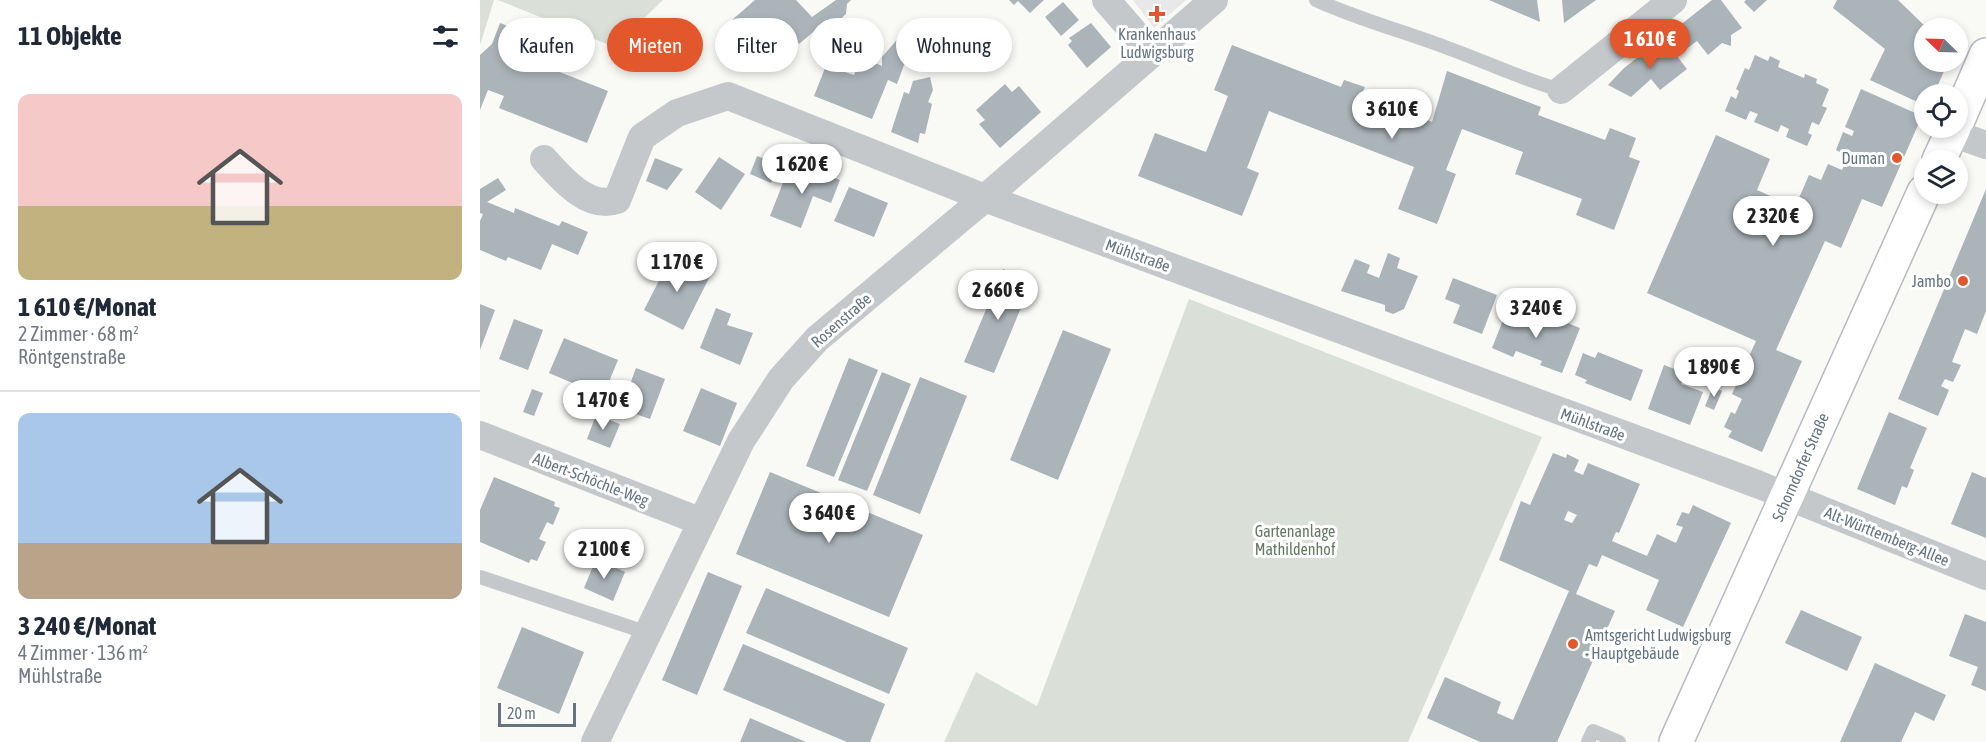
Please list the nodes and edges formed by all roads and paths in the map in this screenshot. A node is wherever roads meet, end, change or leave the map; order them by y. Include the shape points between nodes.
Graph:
1 (1106, 0) edge
2 (1214, 0) edge
3 (1316, 0) edge
4 (1673, 0) edge
5 (1152, 53) junction
6 (1986, 54) edge
7 (1561, 90) joint
8 (1968, 96) edge
9 (1962, 138) edge
10 (1986, 145) edge
11 (544, 159) dead end
12 (985, 198) junction
13 (1919, 204) edge
14 (480, 435) edge
15 (1787, 496) junction
16 (702, 522) junction
17 (1986, 576) edge
18 (480, 577) edge
19 (648, 633) junction
20 (595, 742) edge
21 (1588, 742) edge
22 (1619, 742) edge
23 (1676, 742) edge

1 - 5 street
2 - 5 street, Rosenstraße
3 - 7 lane via 1382,28
4 - 7 street
5 - 12 street, Rosenstraße
6 - 8 main road
9 - 10 street
11 - 12 street, Mühlstraße via 572,191 609,202 617,200 642,137 677,113 728,96
12 - 15 street, Mühlstraße
12 - 16 street, Rosenstraße via 817,339 781,379 741,441
13 - 15 main road, Schorndorfer Straße
14 - 16 street, Albert-Schöchle-Weg
15 - 17 street, Alt-Württemberg-Allee
15 - 23 main road, Schorndorfer Straße
16 - 19 street, Rosenstraße
18 - 19 lane
19 - 20 street, Rosenstraße
21 - 22 lane via 1593,730

